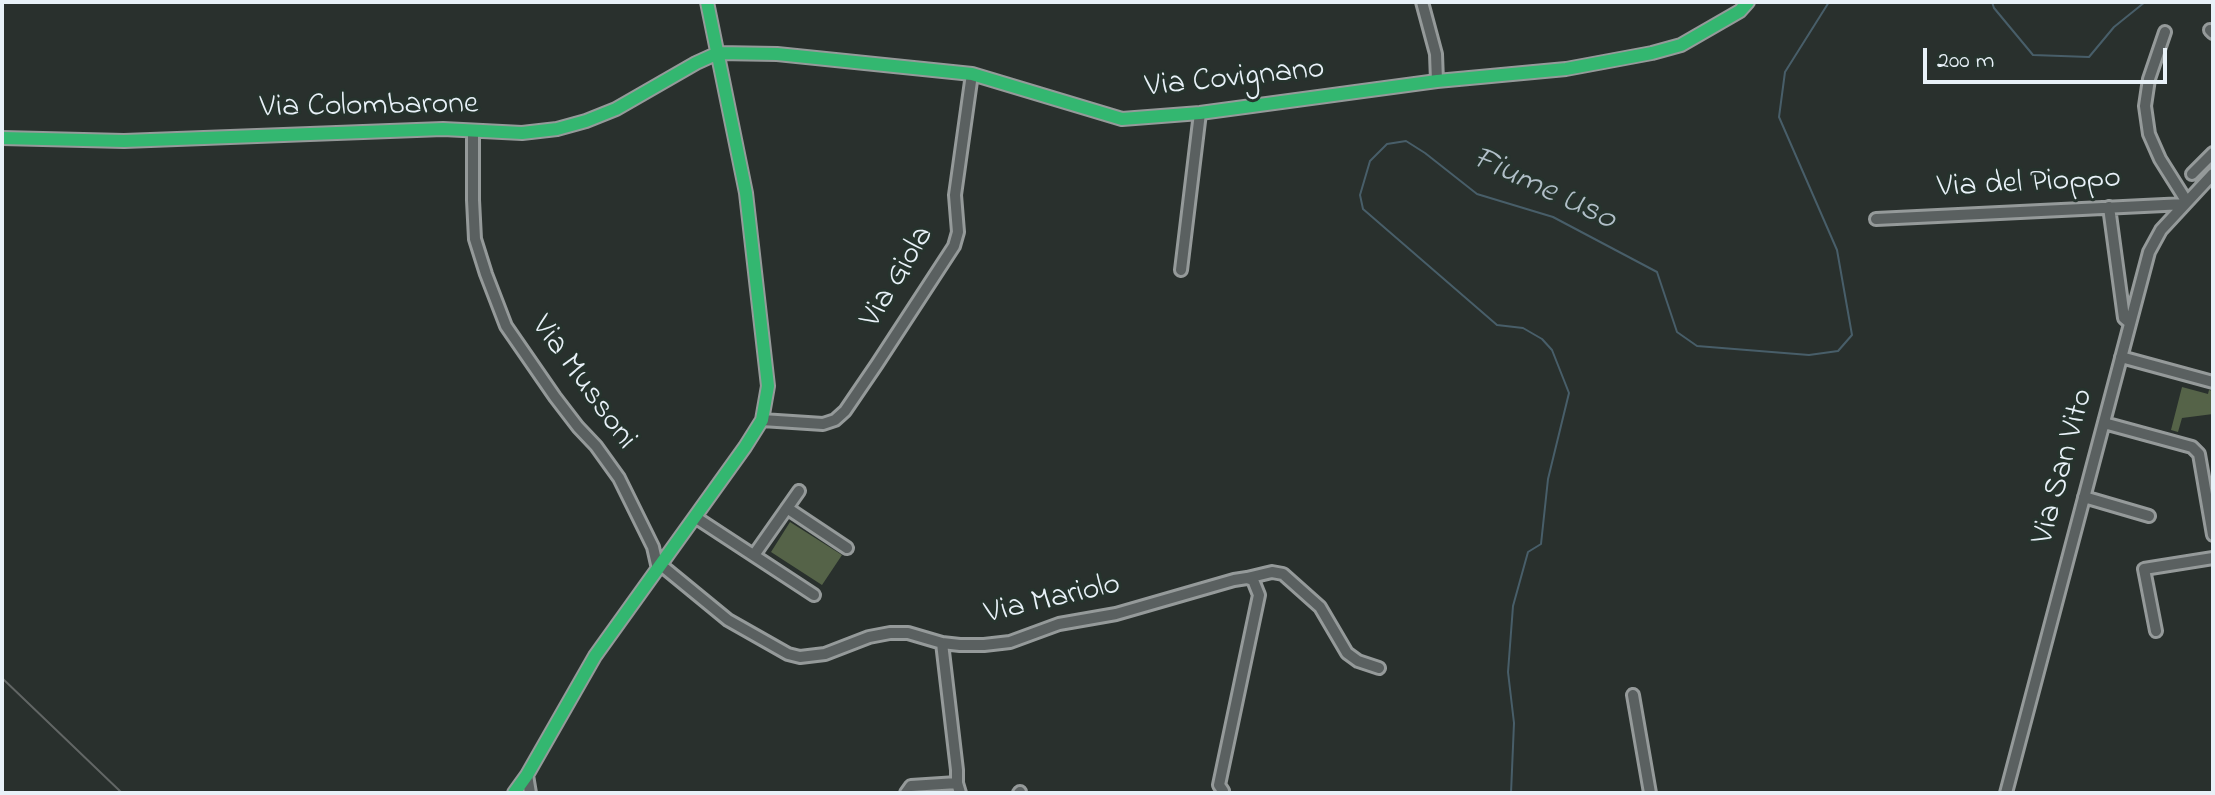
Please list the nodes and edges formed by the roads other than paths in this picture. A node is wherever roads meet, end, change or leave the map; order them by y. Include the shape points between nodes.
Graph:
1 (707, 2) edge
2 (1422, 2) edge
3 (1748, 2) edge
4 (2165, 32) dead end
5 (718, 53) junction
6 (972, 74) junction
7 (1437, 81) junction
8 (1200, 113) junction
9 (473, 131) junction
10 (2, 138) edge
11 (2213, 153) edge
12 (2203, 164) junction
13 (2192, 174) dead end
14 (2213, 175) edge
15 (2186, 203) junction
16 (2109, 207) junction
17 (1876, 219) dead end
18 (1181, 270) dead end
19 (2130, 323) junction
20 (2121, 357) junction
21 (2213, 382) edge
22 (762, 420) junction
23 (2104, 423) junction
24 (799, 491) dead end
25 (2084, 497) junction
26 (787, 508) junction
27 (2149, 516) dead end
28 (695, 517) junction
29 (2213, 535) edge
30 (847, 548) dead end
31 (754, 555) junction
32 (2213, 558) edge
33 (660, 567) junction
34 (1247, 578) junction
35 (814, 595) dead end
36 (2156, 631) dead end
37 (942, 643) junction
38 (1379, 668) dead end
39 (1633, 695) dead end
40 (527, 775) junction
41 (958, 788) edge
42 (1223, 791) edge
43 (514, 793) edge
44 (530, 793) edge
45 (906, 793) edge
46 (1650, 793) edge
47 (2006, 793) edge

1 - 5 street
2 - 7 street via 1436,54
3 - 7 street, Via Covignano via 1681,45 1652,53 1566,69
4 - 15 street via 2145,106 2149,134
5 - 6 street, Via Covignano
5 - 9 street, Via Colombarone via 586,121 522,133
5 - 22 street via 746,193 768,386
6 - 8 street, Via Covignano via 1122,119
6 - 22 street, Via Giola via 956,185 954,246 845,411 823,424
7 - 8 street, Via Covignano
8 - 18 street
9 - 10 street, Via Colombarone via 124,141
9 - 33 street, Via Mussoni via 475,239 506,326 619,478
11 - 12 street
12 - 13 street
12 - 14 street
14 - 15 street, Via San Vito
15 - 16 street, Via del Pioppo
15 - 19 street, Via San Vito via 2149,252
16 - 17 street, Via del Pioppo
16 - 19 street via 2124,318
19 - 20 street, Via San Vito
20 - 21 street
20 - 23 street, Via San Vito
22 - 28 street
23 - 25 street, Via San Vito
23 - 29 street via 2192,447 2199,454
24 - 26 street
25 - 27 street
25 - 47 street, Via San Vito
26 - 30 street
26 - 31 street
28 - 31 street
28 - 33 street
31 - 35 street
32 - 36 street via 2144,569
33 - 37 street, Via Mariolo via 728,620 788,654 813,657 890,633
33 - 40 street via 595,656
34 - 37 street, Via Mariolo via 1059,624 1010,642
34 - 38 street, Via Mariolo via 1283,574 1320,607 1347,653
34 - 42 street via 1259,595 1219,785
37 - 41 street
39 - 46 street
40 - 43 street
40 - 44 street
41 - 45 street via 911,786

